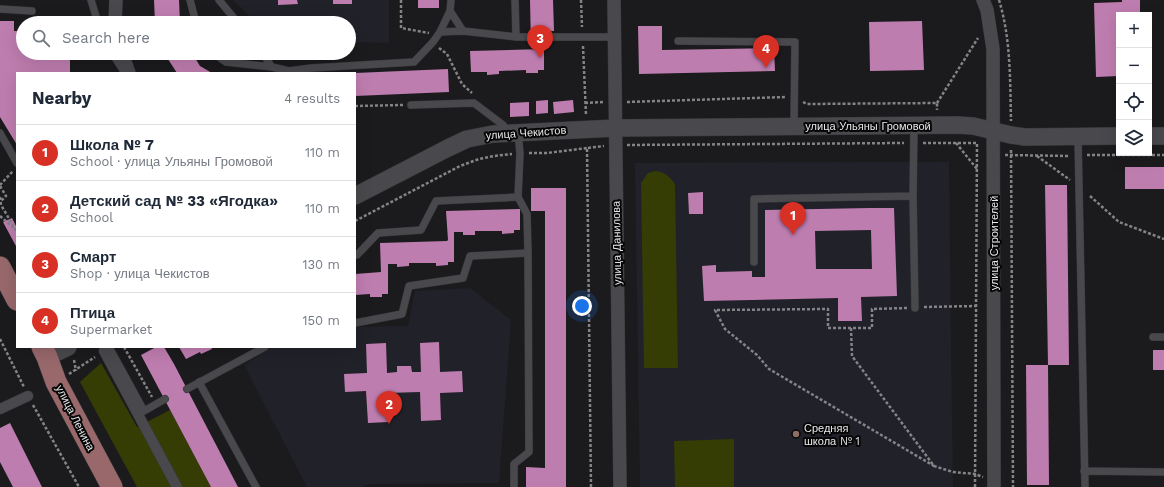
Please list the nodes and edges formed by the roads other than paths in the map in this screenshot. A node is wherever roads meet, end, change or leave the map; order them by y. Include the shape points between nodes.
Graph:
1 (91, 0) edge
2 (116, 0) edge
3 (190, 0) edge
4 (219, 0) edge
5 (450, 0) edge
6 (515, 0) edge
7 (614, 0) edge
8 (983, 0) edge
9 (0, 9) edge
10 (32, 11) dead end
11 (450, 11) junction
12 (96, 16) edge
13 (115, 16) edge
14 (194, 16) edge
15 (232, 16) edge
16 (463, 31) junction
17 (440, 32) junction
18 (516, 37) junction
19 (614, 37) junction
20 (678, 41) dead end
21 (117, 60) edge
22 (124, 60) edge
23 (223, 60) edge
24 (267, 60) edge
25 (272, 67) junction
26 (126, 72) edge
27 (127, 72) edge
28 (289, 72) edge
29 (411, 105) dead end
30 (794, 126) junction
31 (914, 126) junction
32 (616, 128) junction
33 (994, 131) junction
34 (0, 133) edge
35 (513, 133) junction
36 (1116, 136) edge
37 (1152, 136) edge
38 (1164, 136) edge
39 (1078, 137) junction
40 (16, 161) edge
41 (356, 195) edge
42 (914, 196) junction
43 (518, 197) junction
44 (528, 253) junction
45 (356, 255) edge
46 (754, 262) dead end
47 (0, 267) edge
48 (16, 298) edge
49 (915, 308) dead end
50 (356, 323) edge
51 (1153, 337) dead end
52 (1164, 337) edge
53 (63, 348) edge
54 (263, 348) edge
55 (106, 349) edge
56 (45, 352) edge
57 (199, 382) junction
58 (187, 389) dead end
59 (28, 396) road end
60 (165, 399) dead end
61 (0, 409) edge
62 (1084, 471) junction
63 (1164, 472) edge
64 (112, 487) edge
65 (177, 487) edge
66 (256, 487) edge
67 (514, 487) edge
68 (620, 487) edge
69 (994, 487) edge
70 (1085, 487) edge

1 - 12 lane
2 - 13 street
3 - 14 lane
4 - 15 lane
5 - 11 lane
6 - 18 lane
7 - 19 street, улица Данилова
8 - 33 street, улица Строителей via 993,49
9 - 10 lane
11 - 16 lane
11 - 17 lane
16 - 17 lane
16 - 18 lane
17 - 28 lane via 414,62
18 - 19 lane
19 - 32 street, улица Данилова
20 - 30 lane via 795,42
21 - 26 lane
22 - 27 street
23 - 25 lane
24 - 25 lane
25 - 28 lane
29 - 35 lane via 474,103
30 - 31 street, улица Ульяны Громовой
30 - 32 street, улица Ульяны Громовой
31 - 33 street, улица Ульяны Громовой via 973,126
31 - 42 lane
32 - 35 street, улица Чекистов
32 - 68 street, улица Данилова
33 - 39 street, улица Ульяны Громовой via 1025,137
33 - 69 street, улица Строителей
34 - 40 lane
35 - 41 street, улица Чекистов via 467,139
35 - 43 lane via 520,153
36 - 39 street, улица Ульяны Громовой
37 - 38 street
39 - 62 lane
42 - 46 lane via 754,199
42 - 49 lane
43 - 44 lane via 527,214
43 - 45 lane via 436,201 421,230 378,233
44 - 50 lane via 470,256 463,278 408,286 402,314
44 - 67 lane via 529,452 514,464
47 - 48 main road
51 - 52 lane
53 - 56 street
54 - 57 lane
55 - 60 lane via 144,411
55 - 65 street
56 - 64 main road, улица Ленина via 56,382
57 - 58 lane
57 - 66 lane
59 - 61 street
62 - 63 lane
62 - 70 lane

